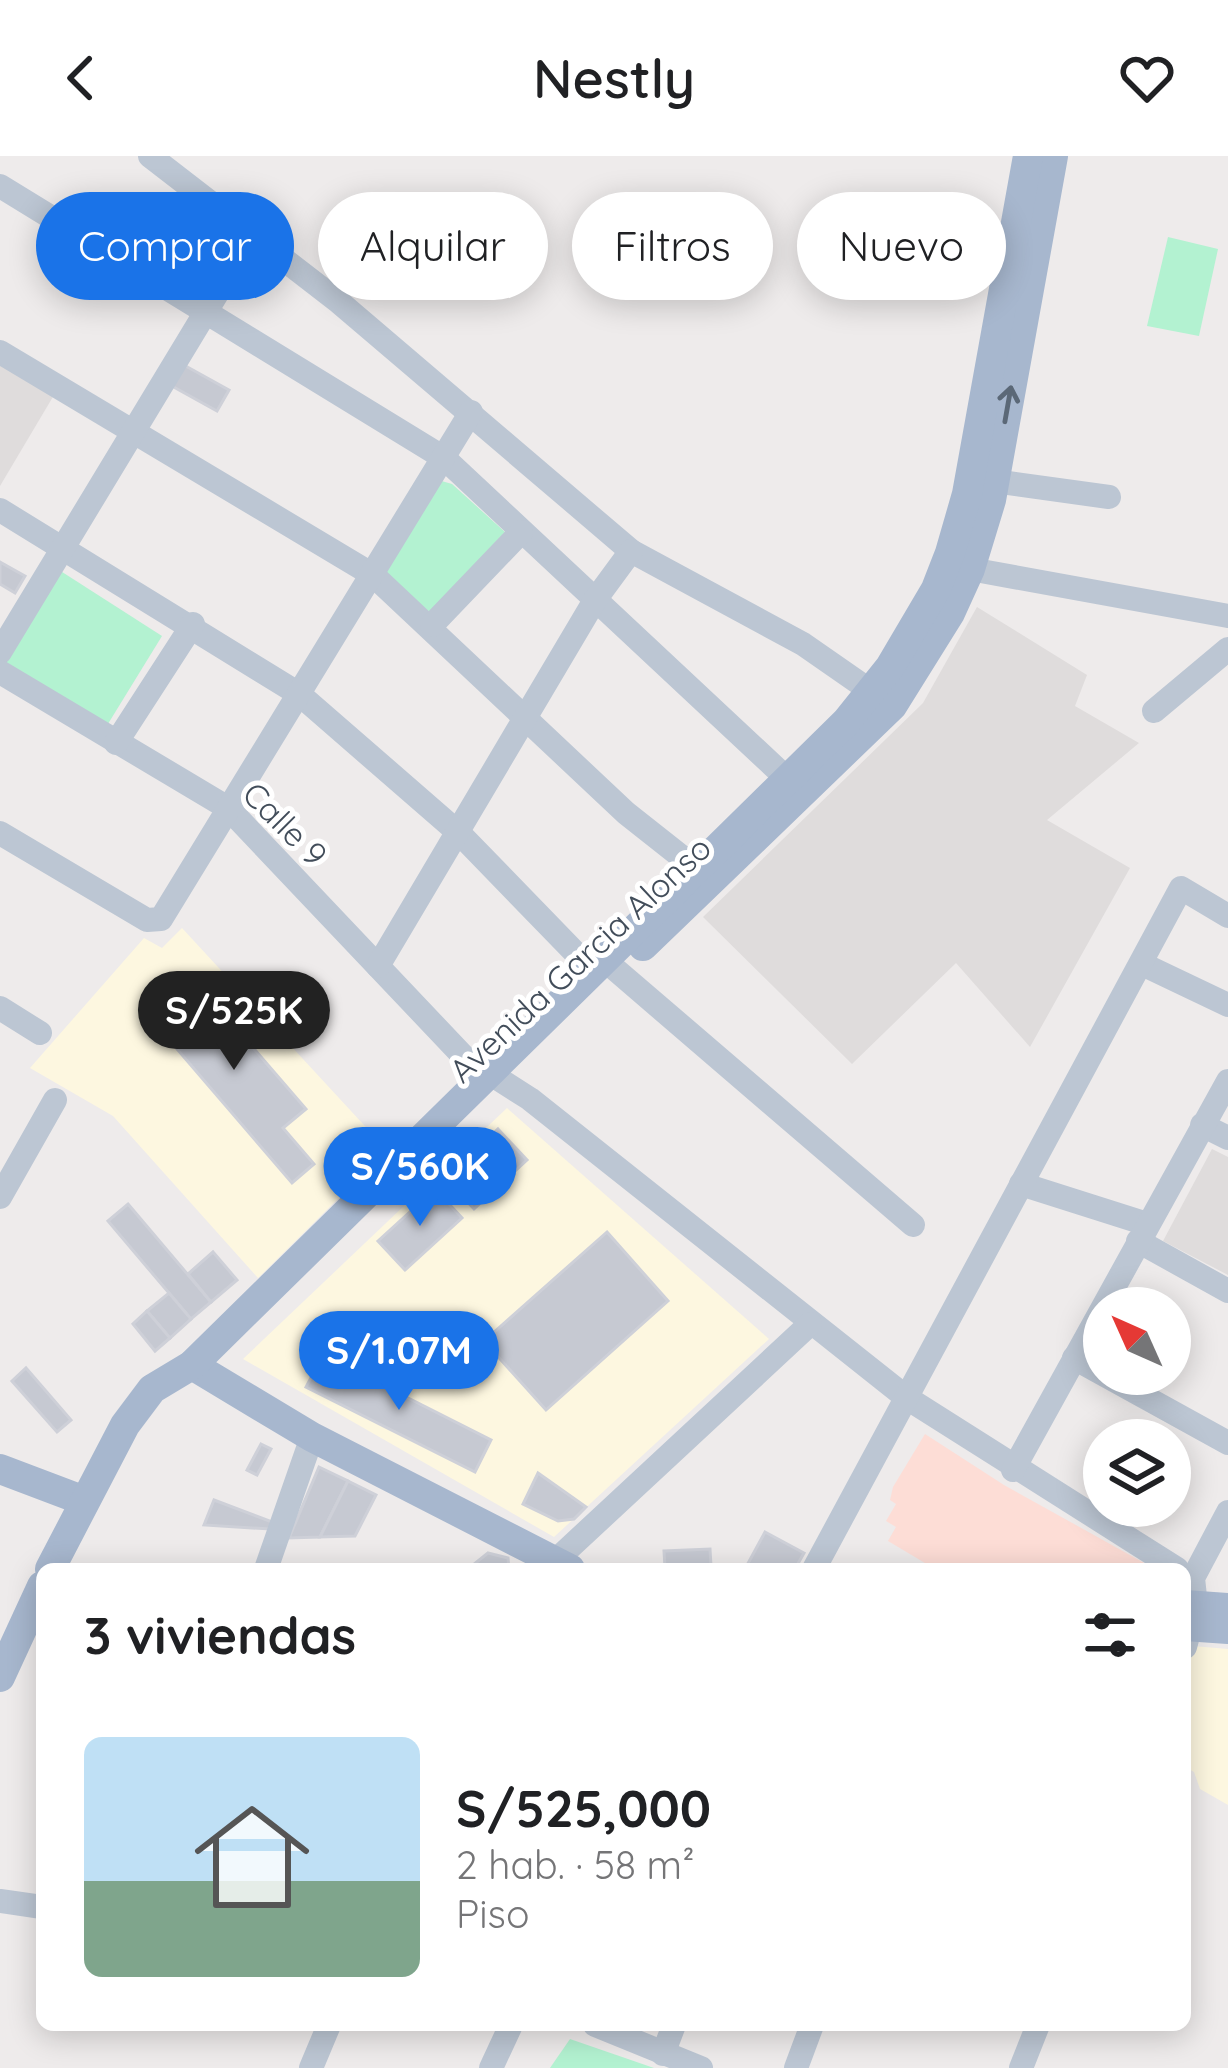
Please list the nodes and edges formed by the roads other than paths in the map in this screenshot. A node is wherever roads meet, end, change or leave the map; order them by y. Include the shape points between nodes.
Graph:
1 (150, 156) edge
2 (1028, 156) edge
3 (1053, 156) edge
4 (0, 186) edge
5 (198, 192) edge
6 (294, 267) edge
7 (211, 300) edge
8 (204, 311) junction
9 (0, 352) edge
10 (471, 412) junction
11 (131, 432) junction
12 (444, 458) junction
13 (994, 481) junction
14 (1109, 497) dead end
15 (0, 509) edge
16 (520, 532) junction
17 (63, 547) junction
18 (631, 550) junction
19 (970, 569) junction
20 (374, 574) junction
21 (595, 600) junction
22 (1228, 616) edge
23 (193, 625) junction
24 (432, 625) junction
25 (1228, 649) edge
26 (0, 652) edge
27 (0, 672) edge
28 (299, 694) junction
29 (882, 699) junction
30 (1154, 711) dead end
31 (529, 719) junction
32 (116, 743) junction
33 (795, 786) junction
34 (228, 808) junction
35 (0, 833) edge
36 (460, 834) junction
37 (704, 876) junction
38 (1228, 916) edge
39 (1142, 964) junction
40 (378, 965) junction
41 (604, 969) junction
42 (1228, 1005) edge
43 (0, 1008) edge
44 (40, 1033) dead end
45 (494, 1077) junction
46 (1228, 1081) edge
47 (55, 1100) dead end
48 (1202, 1125) junction
49 (1228, 1138) edge
50 (1022, 1184) junction
51 (0, 1197) edge
52 (913, 1225) dead end
53 (1142, 1233) junction
54 (1228, 1291) edge
55 (810, 1324) junction
56 (1074, 1358) junction
57 (192, 1365) junction
58 (908, 1398) junction
59 (312, 1437) junction
60 (1228, 1443) edge
61 (0, 1469) edge
62 (1013, 1470) junction
63 (82, 1500) junction
64 (1228, 1512) edge
65 (543, 1562) edge
66 (53, 1563) edge
67 (268, 1563) edge
68 (817, 1563) edge
69 (1134, 1563) edge
70 (1191, 1595) edge
71 (36, 1599) edge
72 (1191, 1604) edge
73 (1191, 1606) edge
74 (1228, 1608) edge
75 (1228, 1629) edge
76 (0, 1677) edge
77 (0, 1901) edge
78 (36, 1906) edge
79 (326, 2031) edge
80 (508, 2031) edge
81 (609, 2031) edge
82 (672, 2031) edge
83 (810, 2031) edge
84 (1036, 2031) edge
85 (663, 2054) junction
86 (311, 2068) edge
87 (491, 2068) edge
88 (701, 2068) edge
89 (796, 2068) edge
90 (1021, 2068) edge

1 - 5 street
2 - 29 main road via 956,533
13 -> 3 main road
4 - 8 street
6 - 10 street
7 - 8 street
8 - 11 street
8 - 12 street
9 - 11 street
10 - 12 street
10 - 18 street
11 - 17 street
11 - 20 street
12 - 16 street
12 - 20 street
13 - 14 street
13 - 19 main road
15 - 17 street
16 - 21 street
16 - 24 street
17 - 23 street
17 - 26 street
18 - 21 street
18 - 29 street via 802,644
19 - 22 street
19 - 29 main road
20 - 24 street
20 - 28 street
21 - 31 street
21 - 33 street
23 - 28 street
23 - 32 street
24 - 31 street
25 - 30 street
27 - 32 street, Calle 9
28 - 34 street
28 - 36 street
29 - 33 main road, Avenida Garcia Alonso
31 - 36 street
31 - 37 street
32 - 34 street, Calle 9
33 - 37 main road, Avenida Garcia Alonso
34 - 35 street via 161,919 147,920
34 - 40 street, Calle 9
36 - 40 street
36 - 41 street
37 - 41 main road, Avenida Garcia Alonso
38 - 39 street via 1181,888
39 - 42 street
39 - 50 street
40 - 45 street, Calle 9 via 464,1057
41 - 45 main road, Avenida Garcia Alonso
41 - 52 street
43 - 44 street
45 - 55 street, Calle 9
45 - 57 main road, Avenida Garcia Alonso via 307,1268 254,1300
46 - 48 street
47 - 51 street
48 - 49 street
48 - 53 street
50 - 53 street
50 - 58 street
53 - 54 street
53 - 56 street
55 - 58 street, Calle 9
55 - 65 street
56 - 60 street
56 - 62 street
57 - 59 main road
57 - 63 main road, Avenida Garcia Alonso via 152,1389
58 - 62 street, Calle 9
58 - 68 street
59 - 65 main road
59 - 67 street
61 - 63 main road
62 - 69 street, Calle 9
63 - 66 main road, Avenida Garcia Alonso
64 - 70 street
71 - 76 main road
72 - 74 main road
73 - 75 main road
77 - 78 street
79 - 86 street
80 - 87 street
81 - 85 street
82 - 85 street
83 - 89 street
84 - 90 street
85 - 88 street

